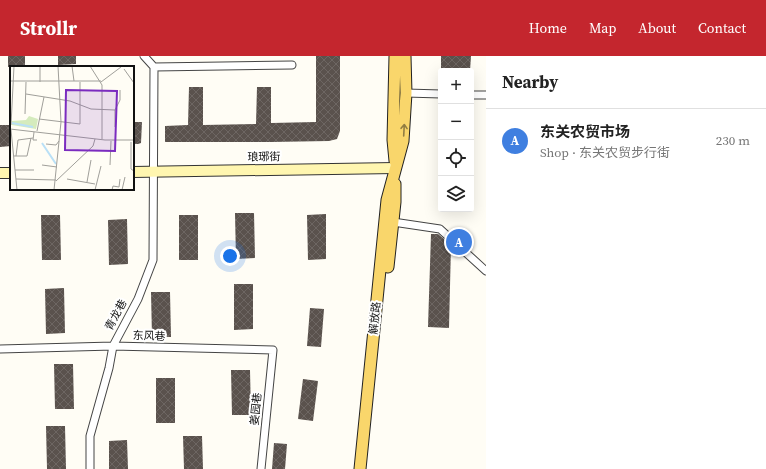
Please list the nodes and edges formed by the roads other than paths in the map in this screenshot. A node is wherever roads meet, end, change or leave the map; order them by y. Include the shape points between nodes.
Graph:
1 (144, 56) edge
2 (395, 56) edge
3 (405, 56) edge
4 (292, 65) dead end
5 (154, 67) junction
6 (406, 93) junction
7 (438, 94) edge
8 (474, 94) edge
9 (486, 95) edge
10 (395, 168) junction
11 (134, 172) edge
12 (153, 172) junction
13 (393, 222) junction
14 (486, 272) edge
15 (113, 346) junction
16 (0, 350) edge
17 (273, 350) joint
18 (90, 469) edge
19 (261, 469) edge
20 (360, 469) edge
21 (367, 469) edge

1 - 5 street
2 - 10 main road, 解放路
3 - 6 main road, 解放路
4 - 5 street
5 - 12 street, 青龙巷
6 - 7 street
10 -> 6 main road, 解放路 via 403,141
8 - 9 street
10 - 12 street, 琅琊街
10 - 13 main road, 解放路
10 - 20 main road, 解放路 via 387,200
11 - 12 street, 琅琊街
12 - 15 street, 青龙巷 via 153,260 138,299
13 - 14 street via 440,229
13 - 21 main road, 解放路
15 - 16 street, 东风巷
15 - 17 street, 东风巷
15 - 18 street, 青龙巷 via 90,436
17 - 19 street, 姜园巷

